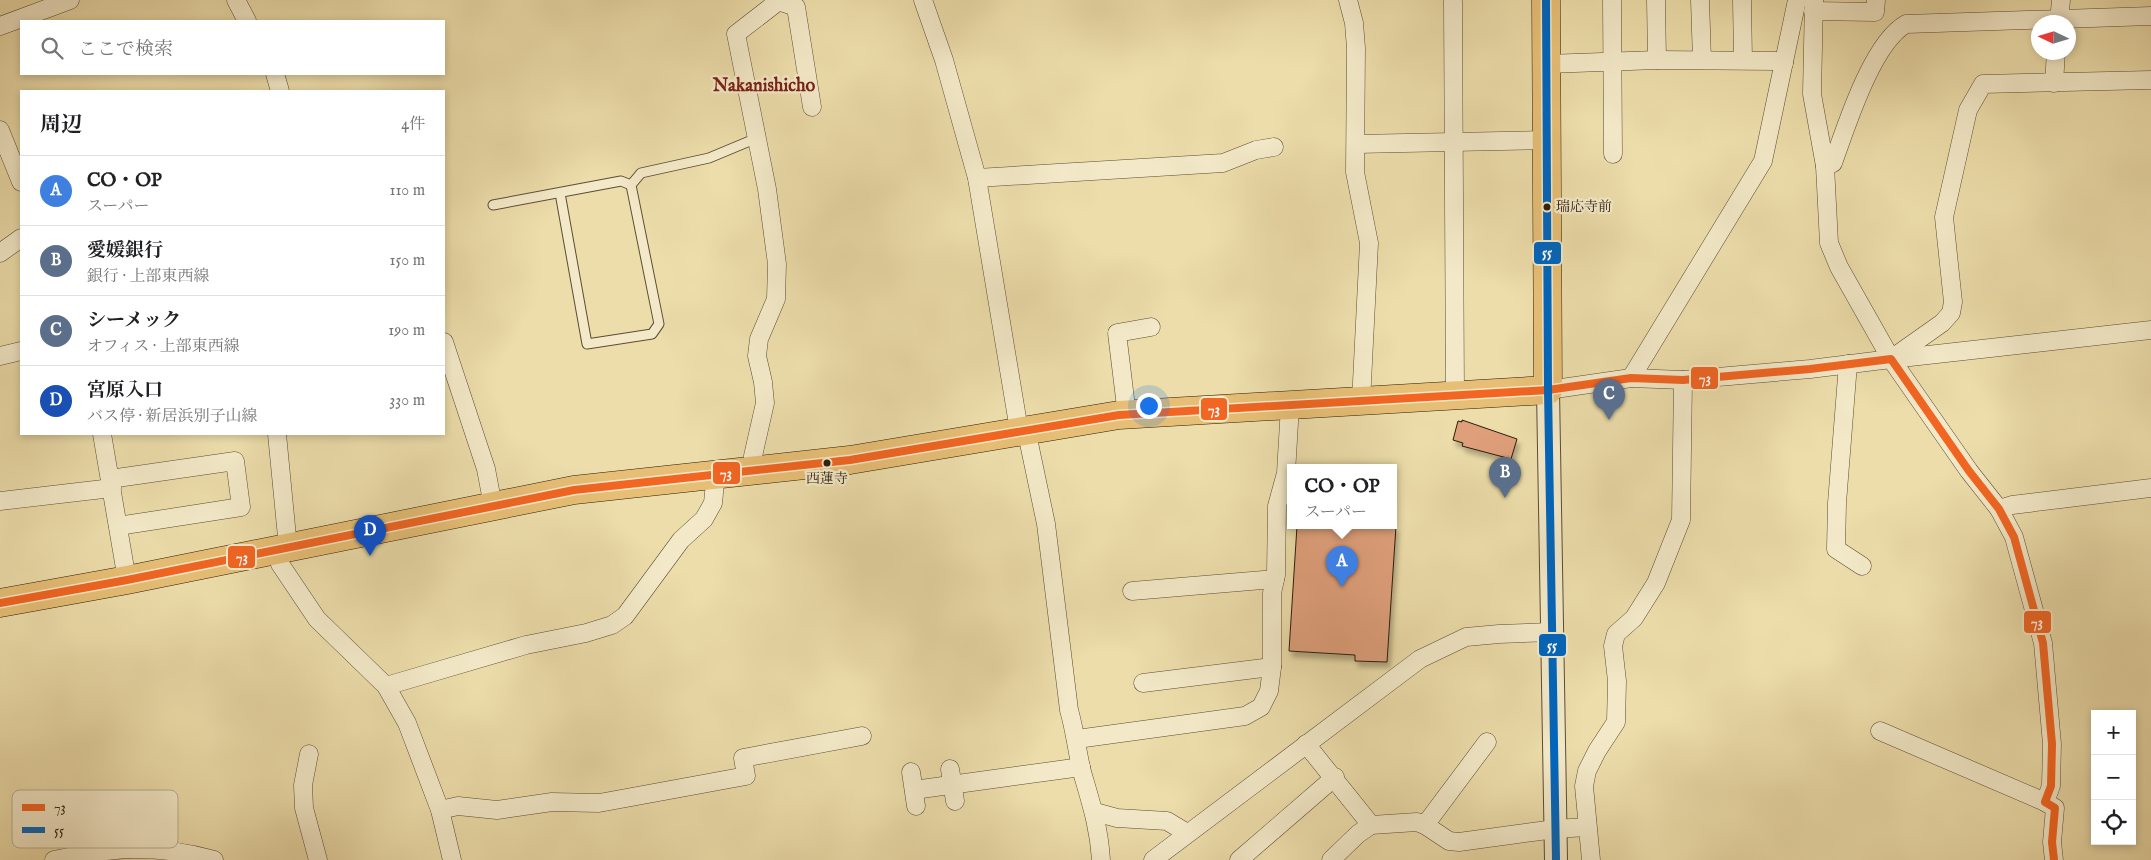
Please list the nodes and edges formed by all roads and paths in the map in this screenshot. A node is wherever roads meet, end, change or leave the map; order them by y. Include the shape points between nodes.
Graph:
1 (70, 0) edge
2 (236, 0) edge
3 (923, 0) edge
4 (1348, 0) edge
5 (1546, 0) edge
6 (1612, 0) edge
7 (1656, 0) edge
8 (1700, 0) edge
9 (1742, 0) edge
10 (1797, 0) edge
11 (1876, 0) edge
12 (2061, 0) edge
13 (781, 1) edge
14 (1453, 2) dead end
15 (1813, 6) edge
16 (2060, 15) edge
17 (2151, 16) edge
18 (2076, 19) edge
19 (246, 20) edge
20 (2031, 21) edge
21 (0, 26) edge
22 (1657, 60) junction
23 (1702, 60) junction
24 (1743, 60) junction
25 (2055, 60) edge
26 (1613, 63) junction
27 (1784, 63) junction
28 (1547, 64) junction
29 (275, 75) edge
30 (2151, 80) edge
31 (2054, 83) junction
32 (280, 90) edge
33 (812, 107) dead end
34 (0, 130) edge
35 (757, 138) junction
36 (1547, 140) junction
37 (1452, 142) junction
38 (1356, 144) junction
39 (1274, 147) dead end
40 (1613, 154) dead end
41 (1825, 166) junction
42 (977, 178) junction
43 (20, 180) edge
44 (631, 185) junction
45 (560, 193) junction
46 (493, 205) dead end
47 (20, 239) edge
48 (0, 253) edge
49 (1151, 327) dead end
50 (2151, 330) edge
51 (445, 345) edge
52 (20, 351) edge
53 (0, 356) edge
54 (1891, 359) junction
55 (1848, 364) junction
56 (1631, 378) junction
57 (1683, 380) junction
58 (1548, 390) junction
59 (1455, 396) junction
60 (1361, 402) junction
61 (1290, 406) junction
62 (1127, 415) junction
63 (1022, 429) junction
64 (102, 435) edge
65 (277, 435) edge
66 (753, 469) junction
67 (716, 474) junction
68 (111, 483) junction
69 (2151, 488) edge
70 (0, 501) edge
71 (492, 506) junction
72 (1999, 509) junction
73 (118, 526) junction
74 (283, 548) junction
75 (1862, 566) dead end
76 (1275, 579) junction
77 (127, 580) junction
78 (1132, 591) dead end
79 (0, 603) edge
80 (1552, 632) junction
81 (1272, 668) junction
82 (1143, 683) dead end
83 (386, 686) junction
84 (1880, 731) dead end
85 (862, 736) dead end
86 (1077, 739) junction
87 (1487, 742) dead end
88 (1306, 744) junction
89 (309, 754) dead end
90 (1081, 767) junction
91 (911, 772) dead end
92 (1334, 777) junction
93 (2045, 802) junction
94 (440, 810) junction
95 (1095, 812) junction
96 (1372, 825) junction
97 (1426, 825) junction
98 (1587, 827) junction
99 (1555, 829) junction
100 (1187, 833) junction
101 (54, 860) edge
102 (214, 860) edge
103 (318, 860) edge
104 (452, 860) edge
105 (1101, 860) edge
106 (1153, 860) edge
107 (1239, 860) edge
108 (1331, 860) edge
109 (1556, 860) edge
110 (1592, 860) edge
111 (2054, 860) edge

1 - 21 street
2 - 19 street
3 - 42 street via 944,60
4 - 38 street via 1356,48
5 - 28 main road
6 - 26 street
7 - 22 street
8 - 23 street
9 - 24 street
10 - 27 street
11 - 15 street via 1875,12
12 - 16 street
13 - 33 street via 796,7
13 - 35 street via 736,34
14 - 37 street
15 - 41 street via 1812,94
17 - 18 street
20 - 41 street via 1906,24 1898,28 1871,67 1833,164
22 - 23 street
22 - 26 street
23 - 24 street
24 - 27 street
25 - 31 street
26 - 28 street
26 - 40 street
27 - 56 street via 1763,161
28 - 36 main road
29 - 32 street
30 - 31 street
31 - 54 street via 1983,84 1975,95 1968,110 1944,217 1953,302 1951,314
34 - 43 street
35 - 44 lane via 709,158 641,173
35 - 66 street via 777,264 776,299 760,338 757,356 765,403
36 - 37 street
36 - 58 main road
37 - 38 street
37 - 59 street
38 - 60 street via 1355,172 1369,243
39 - 42 street via 1256,150 1223,163
41 - 54 street via 1829,243
42 - 63 street
44 - 45 lane via 621,181
44 - 45 lane via 660,324 652,334 587,344
45 - 46 lane
47 - 48 street
49 - 62 street via 1117,333
50 - 54 street
51 - 71 street via 486,468
52 - 53 street
54 - 55 street
54 - 72 street
55 - 57 street
55 - 75 street via 1836,549
56 - 57 street
56 - 58 street
57 - 98 street via 1681,520 1656,583 1634,618 1616,634 1613,646 1617,681 1616,722 1587,772 1584,786
58 - 59 main road
58 - 80 street
59 - 60 main road
60 - 61 main road
61 - 62 main road
61 - 76 street via 1286,473 1277,506
62 - 63 main road
63 - 66 main road via 850,460
63 - 86 street via 1046,524 1069,710
64 - 68 street
65 - 74 street
66 - 67 main road
67 - 71 main road via 574,490
67 - 83 street via 713,503 704,518 681,540 625,616 612,625 526,645
68 - 70 street
68 - 73 street
68 - 73 street via 235,461 241,507
69 - 72 street
71 - 74 main road
72 - 93 street via 2014,537 2043,644 2052,744 2051,786
73 - 77 street
74 - 77 main road
74 - 83 street via 280,564 317,619
76 - 78 street
76 - 81 street via 1272,593
77 - 79 main road
80 - 88 street via 1466,637 1420,660
80 - 99 street
81 - 82 street
81 - 86 street via 1269,691 1261,707 1245,716
83 - 94 street via 407,723
84 - 93 street
85 - 94 street via 743,758 746,776 598,803 552,802 497,810 458,806
86 - 90 street
87 - 97 street
88 - 92 street
88 - 100 street
89 - 103 street via 303,785 304,808
90 - 91 street via 1011,786 953,785 915,798
90 - 95 street
92 - 96 street
92 - 107 street
93 - 111 street via 2055,808
94 - 104 street
95 - 100 street via 1117,818 1167,821
95 - 105 street
96 - 97 street via 1417,822
96 - 108 street
97 - 99 street via 1449,841 1460,842
98 - 99 street
98 - 110 street
99 - 109 street
100 - 106 street
101 - 102 street via 99,850 142,848 188,852

